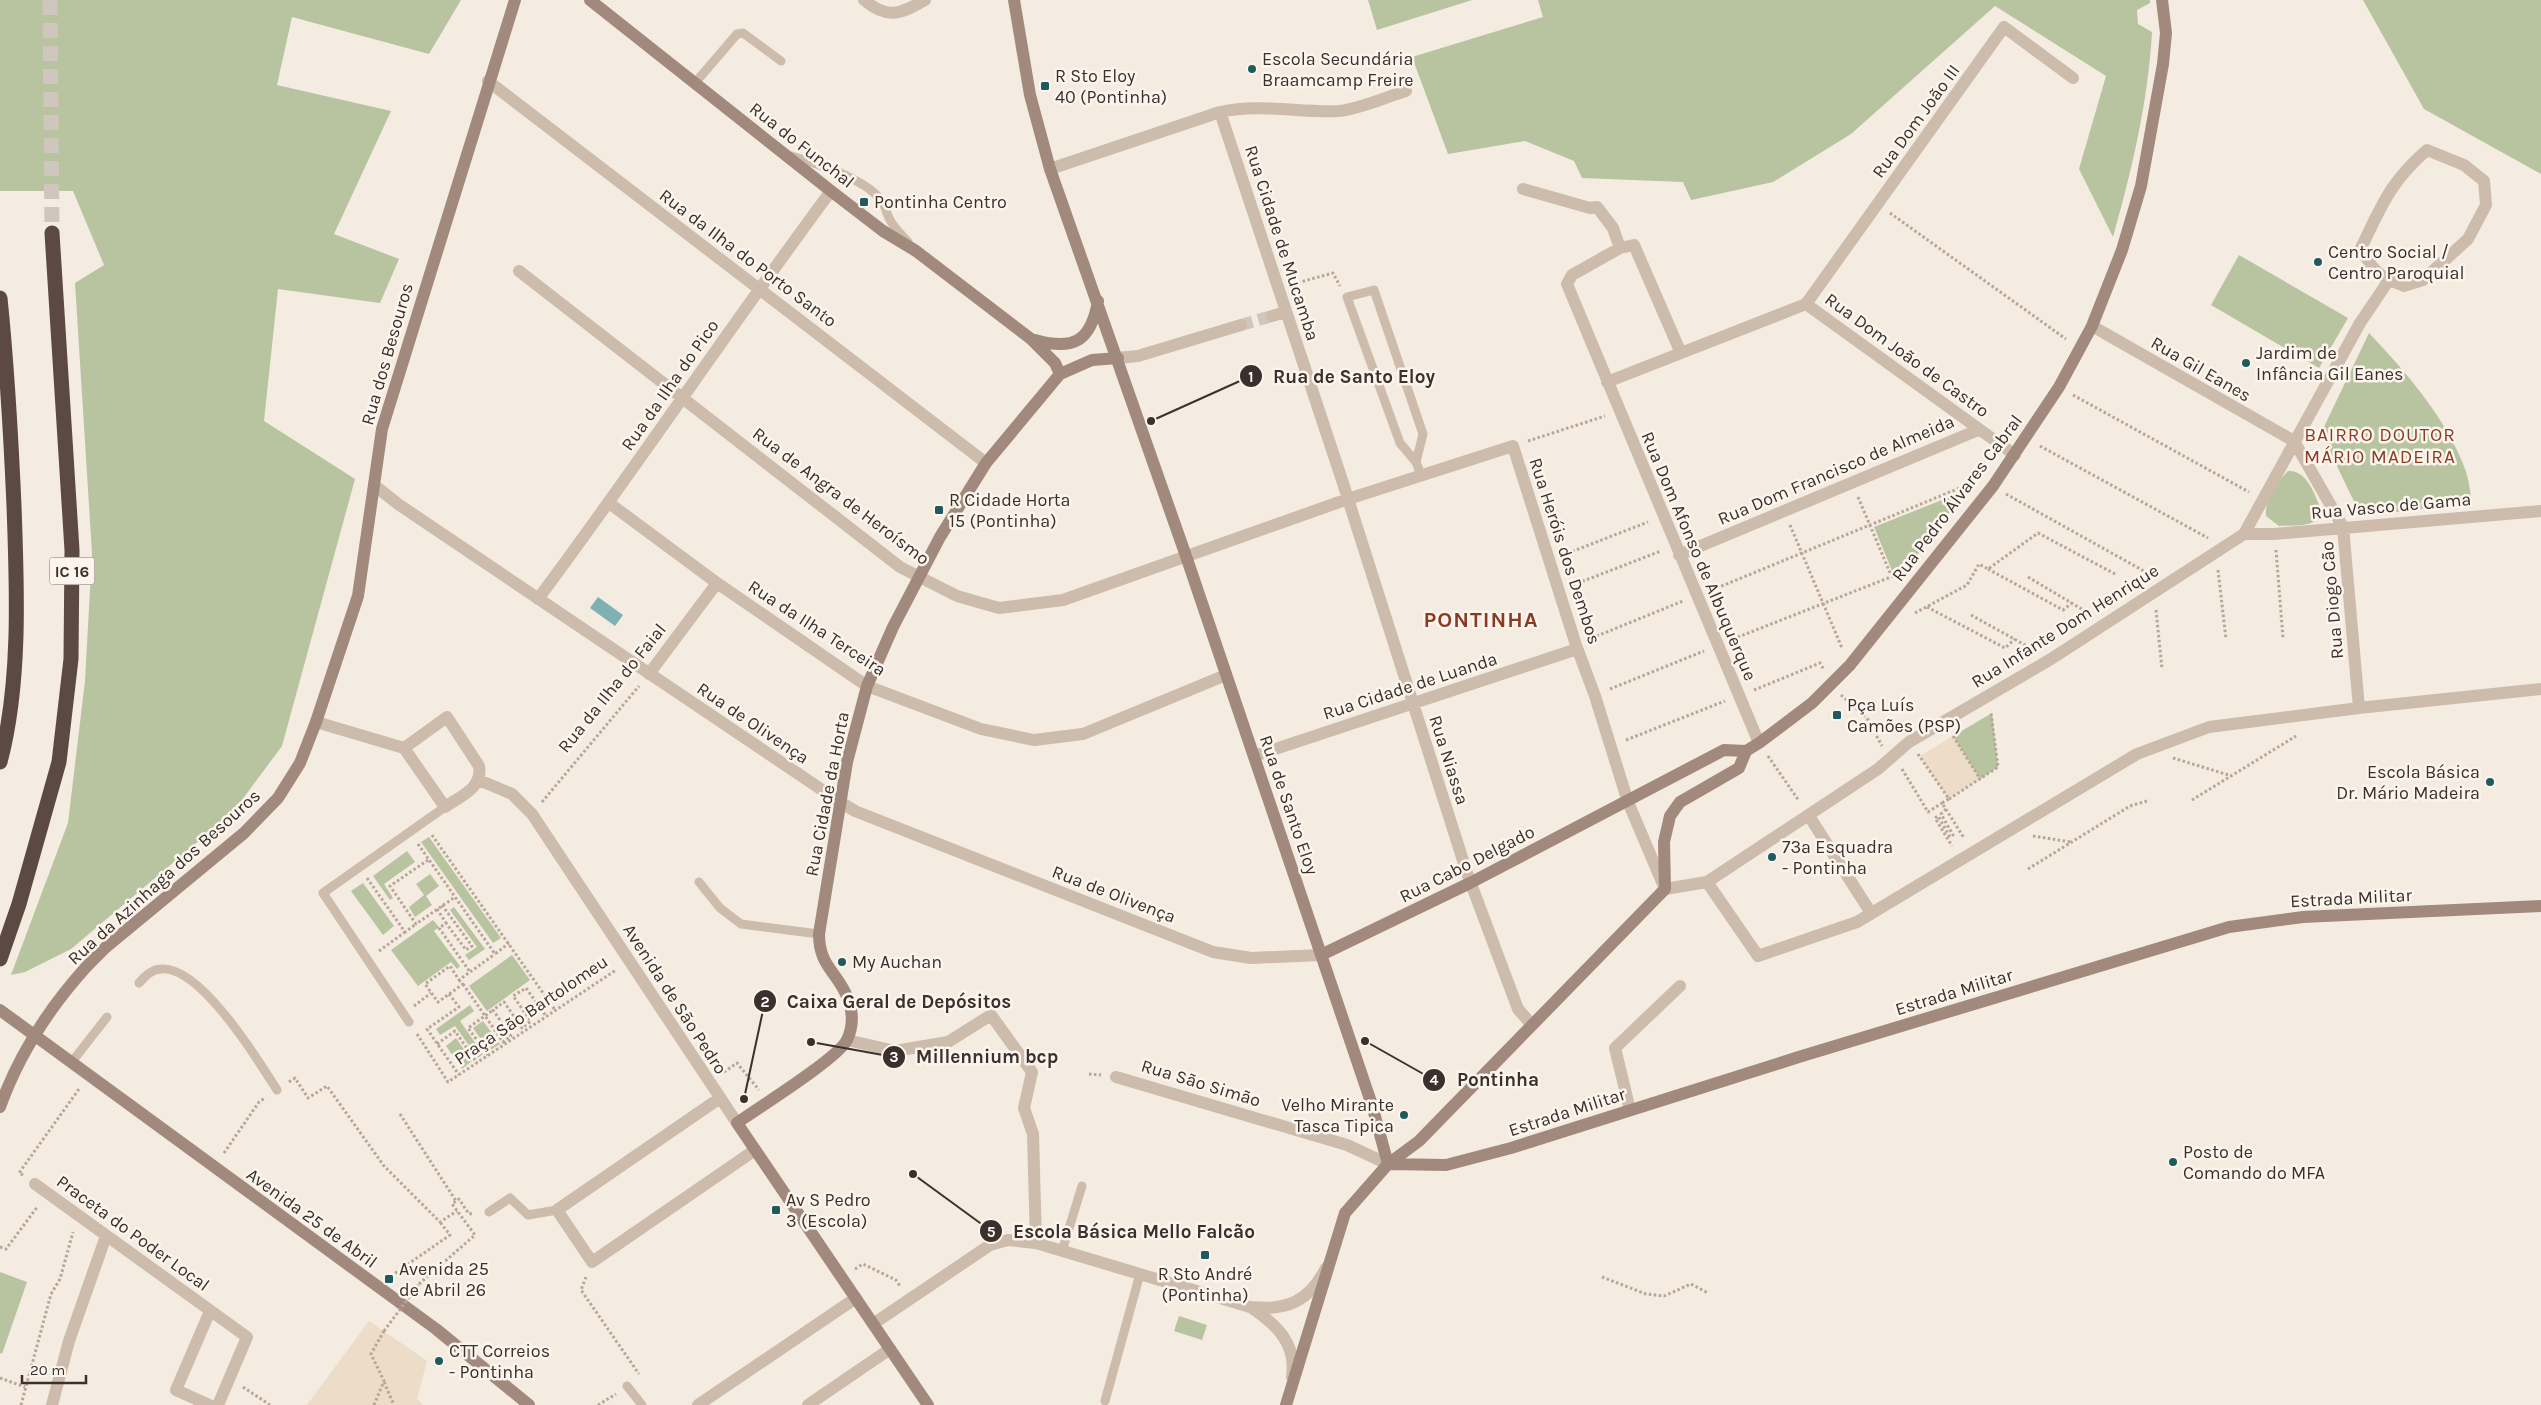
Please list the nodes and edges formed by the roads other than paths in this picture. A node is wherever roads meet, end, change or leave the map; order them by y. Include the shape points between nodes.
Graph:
1 (514, 0) edge
2 (590, 0) edge
3 (864, 0) edge
4 (925, 0) edge
5 (1014, 0) edge
6 (2162, 0) edge
7 (781, 61) dead end
8 (2073, 78) dead end
9 (488, 81) junction
10 (695, 83) junction
11 (1406, 91) dead end
12 (1220, 112) junction
13 (784, 153) junction
14 (1050, 169) junction
15 (1523, 189) dead end
16 (831, 191) junction
17 (52, 233) tunnel mouth
18 (1620, 248) junction
19 (916, 252) junction
20 (519, 271) dead end
21 (2389, 280) junction
22 (759, 288) junction
23 (0, 298) edge
24 (1098, 301) junction
25 (1806, 304) junction
26 (1286, 312) junction
27 (1272, 316) tunnel mouth
28 (1241, 325) tunnel mouth
29 (2092, 326) junction
30 (1031, 339) junction
31 (1680, 351) junction
32 (1118, 358) junction
33 (1060, 374) junction
34 (1607, 382) junction
35 (683, 397) junction
36 (1978, 430) junction
37 (2294, 441) junction
38 (2015, 455) junction
39 (1416, 462) junction
40 (986, 463) junction
41 (1421, 476) junction
42 (374, 485) junction
43 (1348, 499) junction
44 (609, 503) junction
45 (2541, 511) edge
46 (2343, 526) junction
47 (2244, 534) junction
48 (1677, 550) junction
49 (1186, 556) junction
50 (917, 578) junction
51 (716, 583) junction
52 (538, 599) junction
53 (1576, 647) junction
54 (649, 674) junction
55 (1226, 675) junction
56 (867, 686) junction
57 (2541, 689) edge
58 (1413, 704) junction
59 (2359, 708) junction
60 (316, 722) junction
61 (1760, 743) junction
62 (404, 748) junction
63 (1746, 751) junction
64 (1254, 756) junction
65 (0, 762) edge
66 (479, 780) junction
67 (840, 802) junction
68 (1628, 802) junction
69 (445, 807) junction
70 (1809, 816) junction
71 (699, 882) dead end
72 (1707, 882) junction
73 (1470, 883) junction
74 (1665, 889) junction
75 (2541, 906) edge
76 (1871, 913) junction
77 (819, 934) junction
78 (1321, 955) junction
79 (0, 959) edge
80 (139, 983) dead end
81 (1680, 986) dead end
82 (0, 1010) edge
83 (107, 1017) dead end
84 (409, 1022) road end
85 (1531, 1024) junction
86 (847, 1040) junction
87 (71, 1063) junction
88 (1116, 1077) dead end
89 (278, 1090) road end
90 (720, 1098) junction
91 (0, 1107) edge
92 (1630, 1110) junction
93 (737, 1123) junction
94 (755, 1150) junction
95 (1388, 1164) junction
96 (35, 1184) dead end
97 (1082, 1186) dead end
98 (557, 1210) junction
99 (489, 1212) dead end
100 (106, 1236) junction
101 (1036, 1243) junction
102 (1062, 1251) junction
103 (1330, 1259) junction
104 (1140, 1274) junction
105 (856, 1298) junction
106 (1250, 1307) junction
107 (210, 1311) junction
108 (873, 1324) junction
109 (890, 1350) junction
110 (627, 1386) dead end
111 (1291, 1387) junction
112 (1105, 1401) dead end
113 (52, 1405) edge
114 (209, 1405) edge
115 (218, 1405) edge
116 (529, 1405) edge
117 (642, 1405) edge
118 (698, 1405) edge
119 (808, 1405) edge
120 (928, 1405) edge
121 (1286, 1405) edge

1 - 9 street, Rua dos Besouros
2 - 10 street, Rua do Funchal
3 - 4 street via 886,13 898,14
5 - 14 street, Rua de Santo Eloy via 1032,104
6 - 29 street, Rua Pedro Álvares Cabral via 2166,33 2163,64 2141,186 2122,250
7 - 10 lane via 743,33 737,34
8 - 25 street, Rua Dom João III via 2004,27
9 - 22 street, Rua da Ilha do Porto Santo
9 - 42 street, Rua dos Besouros via 382,429
10 - 13 street, Rua do Funchal
11 - 12 street via 1341,111 1264,107
12 - 14 street
12 - 26 street, Rua Cidade de Mucamba
13 - 16 street, Rua do Funchal
13 - 19 lane via 818,164 872,192 882,201 895,228
14 - 24 street, Rua de Santo Eloy
15 - 18 street via 1590,208 1597,207 1613,228
16 - 19 street, Rua do Funchal
16 - 22 street, Rua da Ilha do Pico
17 - 79 highway, IC 16 via 72,550 71,659 59,762
18 - 31 street via 1634,245
18 - 34 street, Rua Dom Afonso de Albuquerque via 1572,275 1567,284
19 - 30 street, Rua do Funchal
20 - 35 street, Rua de Angra de Heroísmo
21 - 21 street via 2404,286 2422,280 2468,239 2486,205 2484,181 2464,165 2426,150 2404,170 2387,193 2361,248 2371,267
21 - 37 street via 2360,323
22 - 35 street, Rua da Ilha do Pico
22 - 40 street, Rua da Ilha do Porto Santo
23 - 65 highway via 17,568 11,701
24 - 30 street via 1092,325 1081,339 1056,345
24 - 32 street, Rua de Santo Eloy
25 - 31 street, Rua Dom João de Castro
25 - 36 street, Rua Dom João de Castro
26 - 27 street
26 - 43 street, Rua Cidade de Mucamba
28 - 32 street via 1138,356
29 - 37 street, Rua Gil Eanes
29 - 38 street, Rua Pedro Álvares Cabral via 2059,387
30 - 33 street, Rua do Funchal via 1056,363
31 - 34 street, Rua Dom João de Castro
32 - 33 street via 1092,360
32 - 49 street, Rua de Santo Eloy
33 - 40 street, Rua Cidade da Horta
34 - 48 street, Rua Dom Afonso de Albuquerque
35 - 44 street, Rua da Ilha do Pico
35 - 50 street, Rua de Angra de Heroísmo
36 - 38 street, Rua Dom João de Castro
36 - 48 street, Rua Dom Francisco de Almeida via 1784,511
37 - 46 street, Rua Diogo Cão
37 - 47 street
38 - 61 street, Rua Pedro Álvares Cabral via 1850,665 1831,686
39 - 39 lane via 1423,434 1374,290 1347,297 1400,442
39 - 41 lane
40 - 50 street, Rua Cidade da Horta
41 - 43 street, Rua Heróis dos Dembos
41 - 53 street, Rua Heróis dos Dembos via 1513,446
42 - 52 street, Rua de Olivença
42 - 60 street, Rua dos Besouros via 358,596
43 - 49 street, Rua de Angra de Heroísmo
43 - 58 street, Rua Niassa
44 - 51 street, Rua da Ilha Terceira
44 - 52 street, Rua da Ilha do Pico
45 - 46 street, Rua Vasco de Gama
46 - 47 street, Rua Vasco de Gama
46 - 59 street, Rua Diogo Cão
47 - 70 street, Rua Infante Dom Henrique via 2051,659 1909,742 1878,769
48 - 61 street, Rua Dom Afonso de Albuquerque
49 - 50 street, Rua de Angra de Heroísmo via 1064,600 999,608 957,596
49 - 55 street, Rua de Santo Eloy
50 - 56 street, Rua Cidade da Horta
51 - 54 street, Rua da Ilha do Faial
51 - 56 street, Rua da Ilha Terceira
52 - 54 street, Rua de Olivença
53 - 58 street, Rua Cidade de Luanda
53 - 68 street, Rua Heróis dos Dembos
54 - 67 street, Rua de Olivença
55 - 56 street, Rua da Ilha Terceira via 1083,734 1034,740 981,730
55 - 64 street, Rua de Santo Eloy
56 - 67 street, Rua Cidade da Horta
57 - 59 street
58 - 64 street, Rua Cidade de Luanda
58 - 73 street, Rua Niassa
59 - 76 street via 2209,727 2146,751
60 - 62 street
60 - 91 street, Rua da Azinhaga dos Besouros, bridge via 291,780 262,816 106,947 50,1011 16,1066
61 - 63 street, Rua Pedro Álvares Cabral
62 - 66 street via 447,717 479,766
62 - 69 street
63 - 68 street, Rua Cabo Delgado via 1724,750
63 - 74 street via 1739,768 1680,802 1670,816 1664,842
64 - 78 street, Rua de Santo Eloy
66 - 69 street
66 - 90 street, Avenida de São Pedro via 512,794 532,814
67 - 77 street, Rua Cidade da Horta
67 - 78 street, Rua de Olivença via 855,811 1213,952 1251,958
68 - 73 street, Rua Cabo Delgado
68 - 74 street, Rua Heróis dos Dembos
69 - 84 lane via 426,826 323,893
70 - 72 street, Rua Infante Dom Henrique
70 - 76 street
71 - 77 lane via 720,908 742,924
72 - 74 street
72 - 76 street via 1758,956 1857,922
73 - 78 street, Rua Cabo Delgado
73 - 85 street, Rua Niassa via 1518,1009
74 - 85 street
75 - 92 street, Estrada Militar via 2303,917 2228,927
77 - 86 street, Rua Cidade da Horta via 823,959 847,995 851,1007
78 - 95 street, Rua de Santo Eloy via 1372,1105
80 - 89 lane via 152,971 162,968 198,986 237,1028
81 - 92 street via 1615,1048
82 - 87 street, Avenida 25 de Abril
83 - 87 lane
85 - 95 street via 1419,1140
86 - 93 street via 832,1057
86 - 101 street via 895,1051 948,1042 990,1015 1032,1072 1024,1108 1033,1134
87 - 116 street, Avenida 25 de Abril via 470,1356
88 - 95 street, Rua São Simão via 1347,1145
90 - 93 street, Avenida de São Pedro
90 - 98 street
92 - 95 street, Estrada Militar via 1446,1166
93 - 94 street, Avenida de São Pedro
94 - 98 street via 592,1262
94 - 105 street, Avenida de São Pedro
95 - 103 street via 1345,1213
96 - 100 street, Praceta do Poder Local
97 - 102 lane
98 - 99 lane via 528,1215 510,1198
100 - 107 street, Praceta do Poder Local
100 - 113 street via 69,1342
101 - 102 street
101 - 108 street via 1008,1240 990,1245
102 - 104 street
103 - 106 street via 1320,1278 1304,1296 1282,1308
103 - 111 street
104 - 106 street
104 - 112 lane
105 - 108 street, Avenida de São Pedro
105 - 118 street
106 - 111 street via 1275,1325 1287,1341 1294,1366
107 - 114 street, Praceta do Poder Local via 176,1390
107 - 115 street, Praceta do Poder Local via 247,1337
108 - 109 street, Avenida de São Pedro
109 - 119 street
109 - 120 street, Avenida de São Pedro
110 - 117 lane
111 - 121 street

